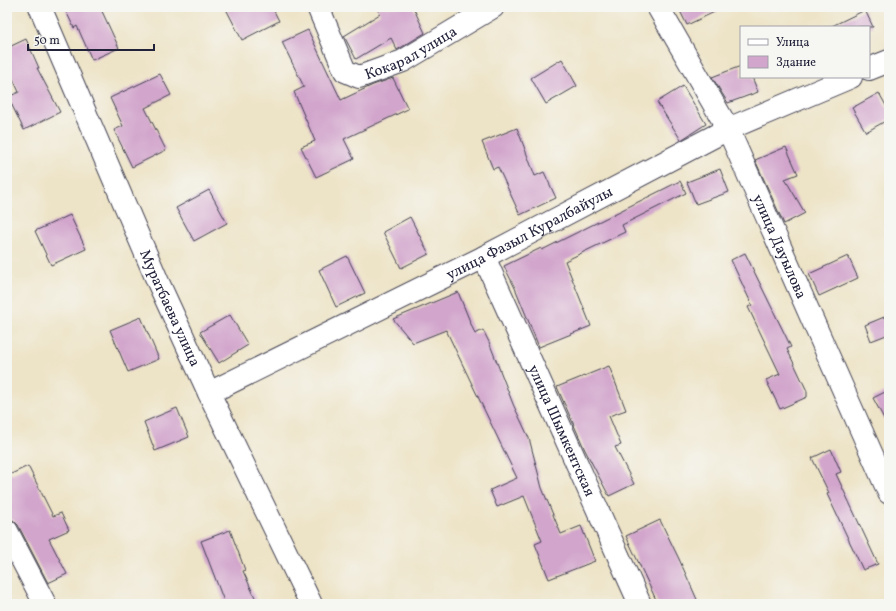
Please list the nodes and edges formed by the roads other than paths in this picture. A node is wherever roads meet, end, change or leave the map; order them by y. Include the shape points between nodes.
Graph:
1 (40, 7) edge
2 (318, 7) edge
3 (493, 7) edge
4 (658, 7) edge
5 (889, 61) edge
6 (870, 69) edge
7 (849, 78) edge
8 (728, 129) junction
9 (484, 257) junction
10 (209, 393) junction
11 (889, 493) edge
12 (7, 531) edge
13 (45, 604) edge
14 (311, 604) edge
15 (640, 604) edge

1 - 10 street, Муратбаева улица via 158,282
2 - 3 street, Кокарал улица via 345,71 359,77 403,61
4 - 8 street, улица Дауылова
5 - 6 street
7 - 8 street, улица Фазыл Куралбайулы
8 - 9 street, улица Фазыл Куралбайулы
8 - 11 street, улица Дауылова
9 - 10 street, улица Фазыл Куралбайулы
9 - 15 street, улица Шымкентская
10 - 14 street, Муратбаева улица
12 - 13 street

